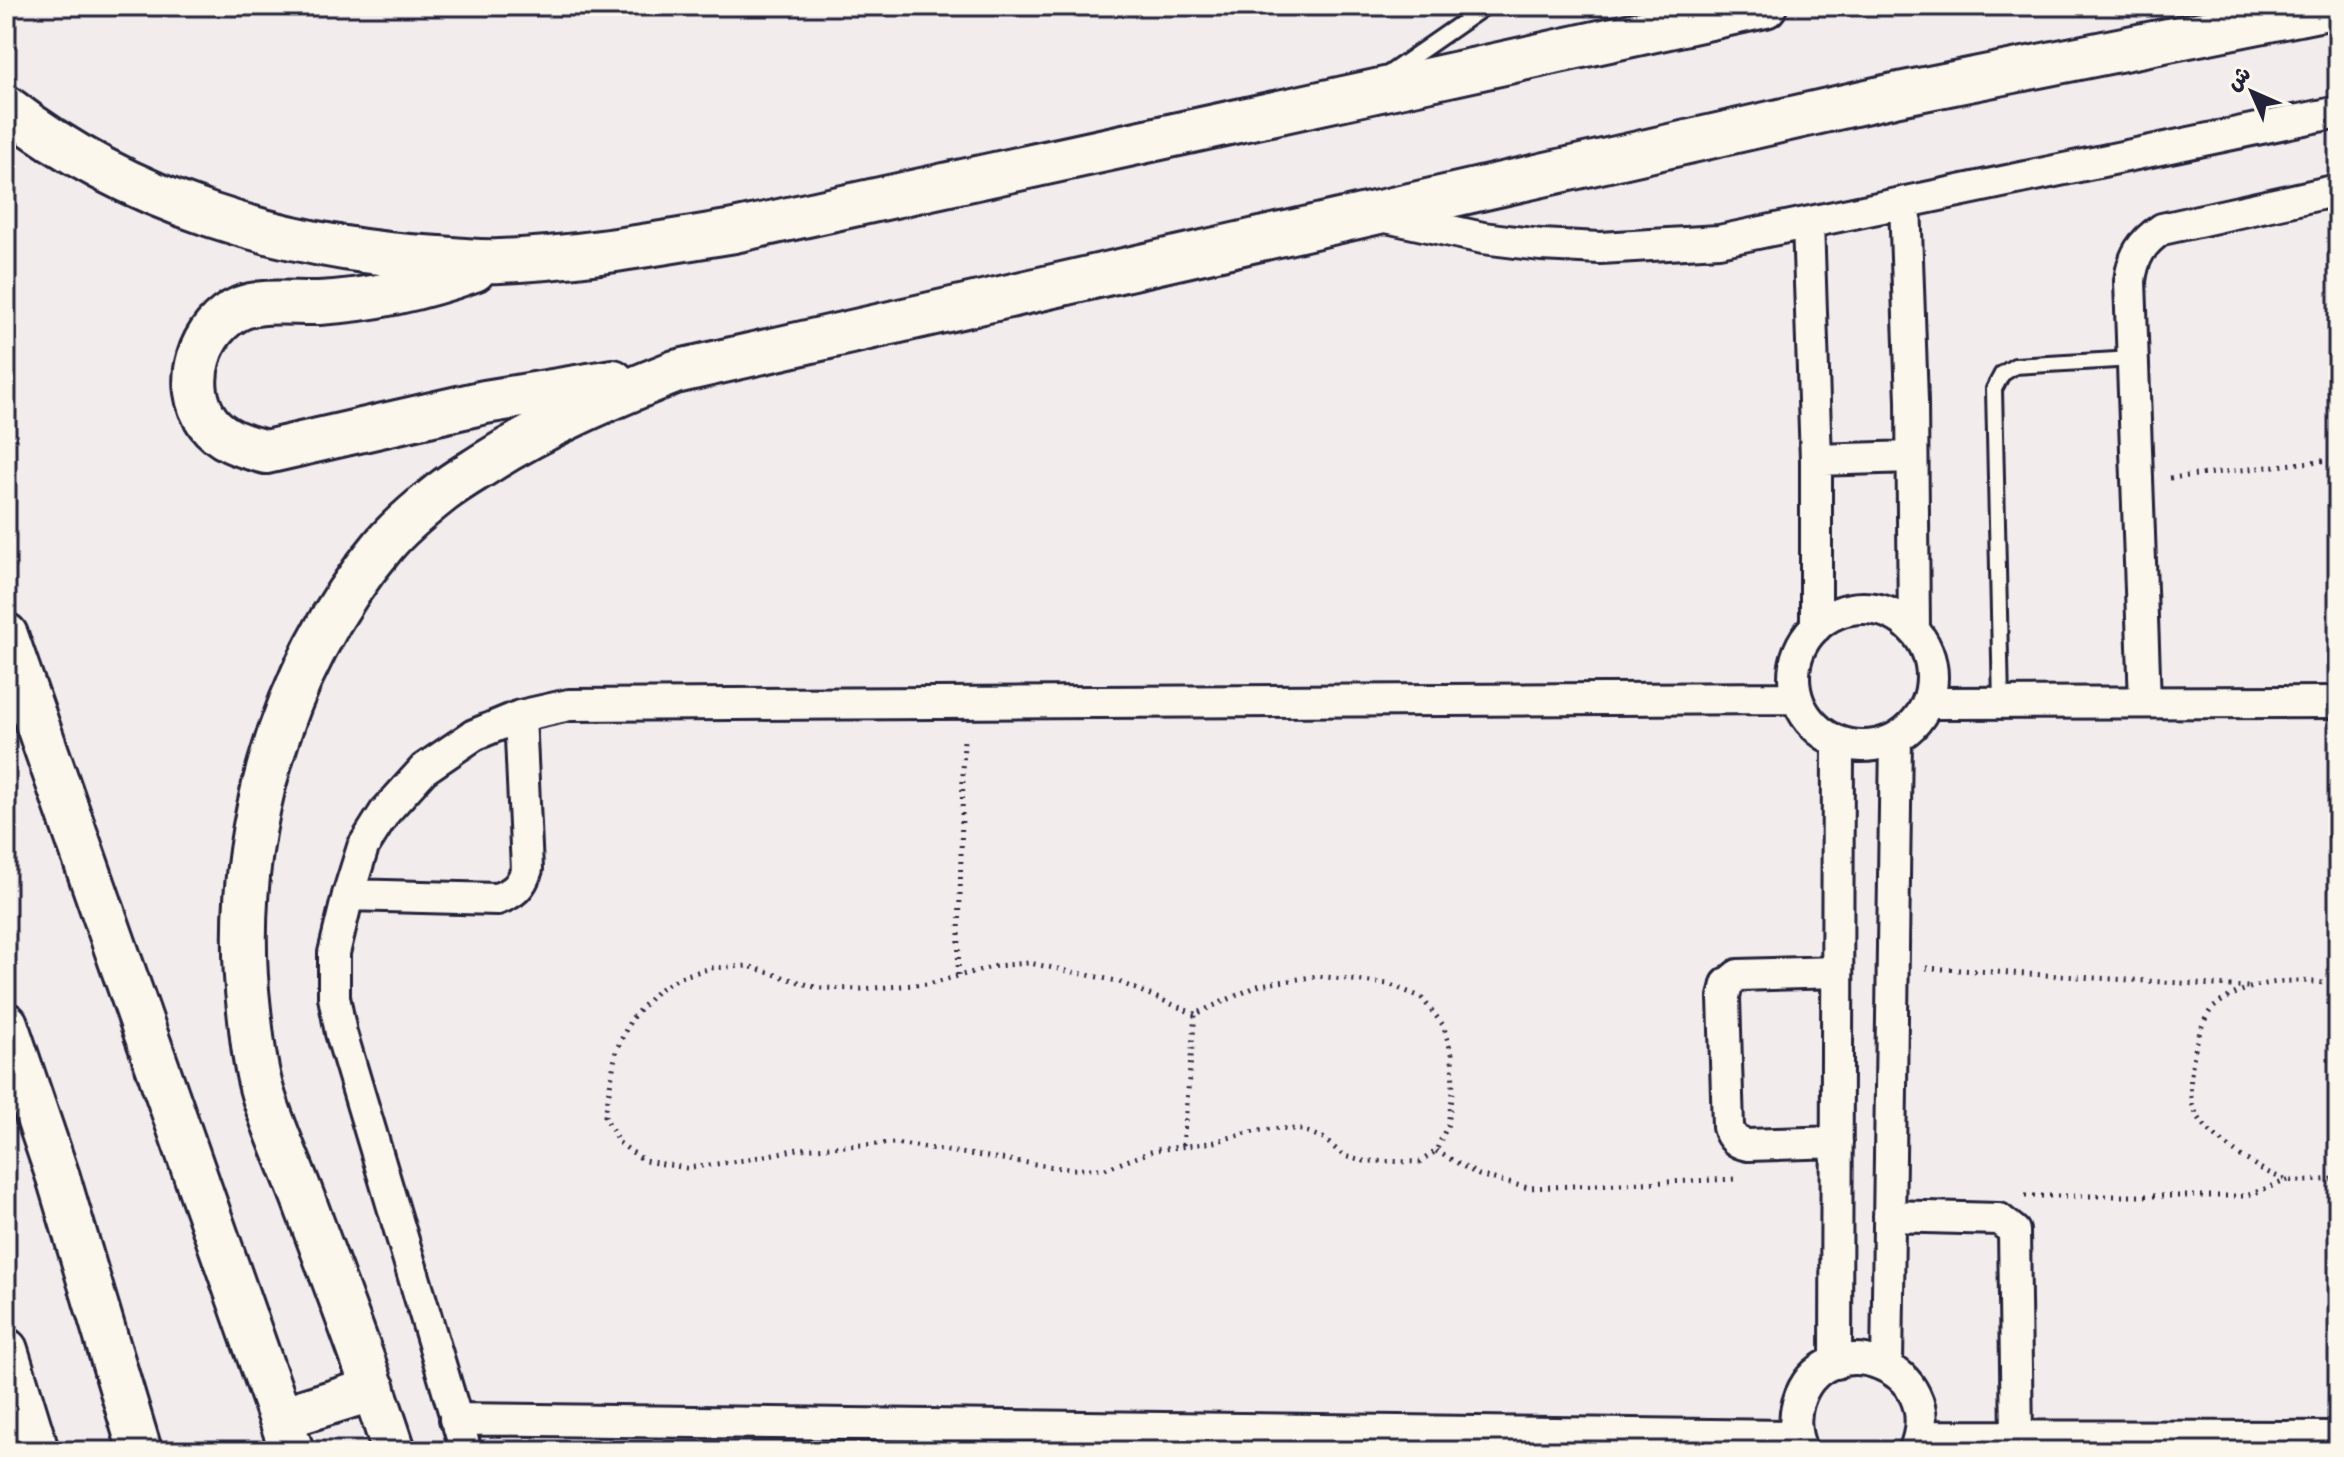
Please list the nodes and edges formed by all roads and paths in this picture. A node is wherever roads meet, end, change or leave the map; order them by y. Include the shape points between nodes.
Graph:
1 (1486, 6) edge
2 (1765, 6) edge
3 (2338, 6) edge
4 (1360, 94) junction
5 (6, 107) edge
6 (2338, 112) edge
7 (2338, 190) edge
8 (1905, 202) junction
9 (1367, 213) junction
10 (1808, 223) junction
11 (498, 262) junction
12 (2133, 359) junction
13 (675, 372) junction
14 (1912, 457) junction
15 (2338, 459) edge
16 (1816, 460) junction
17 (2138, 481) junction
18 (1816, 627) junction
19 (1914, 629) junction
20 (6, 635) edge
21 (1797, 698) junction
22 (2001, 702) junction
23 (2145, 702) junction
24 (2338, 702) edge
25 (965, 703) junction
26 (1928, 703) junction
27 (520, 716) junction
28 (1896, 738) junction
29 (1838, 742) junction
30 (348, 895) junction
31 (1893, 966) junction
32 (1837, 972) junction
33 (958, 975) junction
34 (2338, 986) edge
35 (2249, 987) junction
36 (1195, 1014) junction
37 (6, 1024) edge
38 (1837, 1142) junction
39 (1183, 1145) junction
40 (1436, 1151) junction
41 (1744, 1179) dead end
42 (2338, 1179) edge
43 (2289, 1180) junction
44 (2017, 1196) dead end
45 (1889, 1216) junction
46 (6, 1350) edge
47 (1836, 1363) junction
48 (1887, 1366) junction
49 (374, 1389) junction
50 (455, 1419) junction
51 (287, 1434) edge
52 (2017, 1436) junction
53 (2338, 1437) edge
54 (1710, 1444) edge
55 (1799, 1444) edge
56 (1916, 1444) edge
57 (37, 1451) edge
58 (140, 1451) edge
59 (394, 1451) edge
60 (466, 1451) edge

1 - 4 lane
2 - 4 street
3 - 9 street via 1894,95
4 - 11 street via 734,231 604,253
5 - 11 street via 89,161 184,207 286,238 391,256
6 - 8 street
7 - 12 street via 2178,224 2149,238 2132,265
8 - 10 street
8 - 14 street
9 - 10 street via 1483,238 1600,248 1719,241
9 - 13 street
10 - 16 street
11 - 13 street via 365,298 241,308 213,328 197,357 195,391 208,422 234,443 266,452 485,402
12 - 17 street
12 - 22 lane via 2015,366 1997,381
13 - 49 street via 586,407 520,441 444,490 386,543 342,604 305,671 276,744 249,861 245,979 252,1036 263,1093
14 - 16 street
14 - 19 street
15 - 17 path
16 - 18 street
17 - 23 street
18 - 19 street via 1834,615 1865,609 1897,616
18 - 21 street via 1794,667
19 - 26 street via 1927,652 1932,677
20 - 51 street
21 - 25 street
21 - 29 street via 1806,717
22 - 23 street
22 - 26 street
23 - 24 street
25 - 27 street via 569,705
25 - 33 path
26 - 28 street
27 - 30 street via 474,735 424,769 385,812 363,847
27 - 30 street via 527,869 522,884 497,899
28 - 29 street via 1857,747
28 - 31 street
29 - 32 street
30 - 50 street via 334,953 341,1033
31 - 35 path
31 - 45 street
32 - 38 street
32 - 38 street via 1738,975 1727,984 1724,997 1732,1137 1748,1145
33 - 36 path via 1029,963 1117,981
33 - 39 path via 928,984 861,989 818,988 748,966 680,977 657,991 631,1019 616,1051 605,1116 618,1142 645,1161 687,1168 798,1149 895,1143 1068,1169 1105,1169
34 - 35 path via 2292,982
35 - 43 path via 2212,1008 2200,1033 2192,1070 2193,1106 2214,1136 2249,1162
36 - 39 path
36 - 40 path via 1260,985 1317,976 1388,984 1421,997 1443,1025 1452,1054 1448,1124
37 - 58 street
38 - 47 street
39 - 40 path via 1279,1128 1323,1138 1344,1156 1364,1161 1420,1162
40 - 41 path via 1479,1175 1528,1188
42 - 43 path
43 - 44 path via 2246,1196
45 - 48 street
45 - 52 street via 1999,1219 2014,1231
46 - 57 street
47 - 48 street via 1862,1359
47 - 55 street via 1806,1386 1796,1410
48 - 56 street via 1915,1396 1920,1415
49 - 51 street
49 - 59 street
50 - 54 street
50 - 60 street
52 - 53 street
52 - 56 street
54 - 55 street

